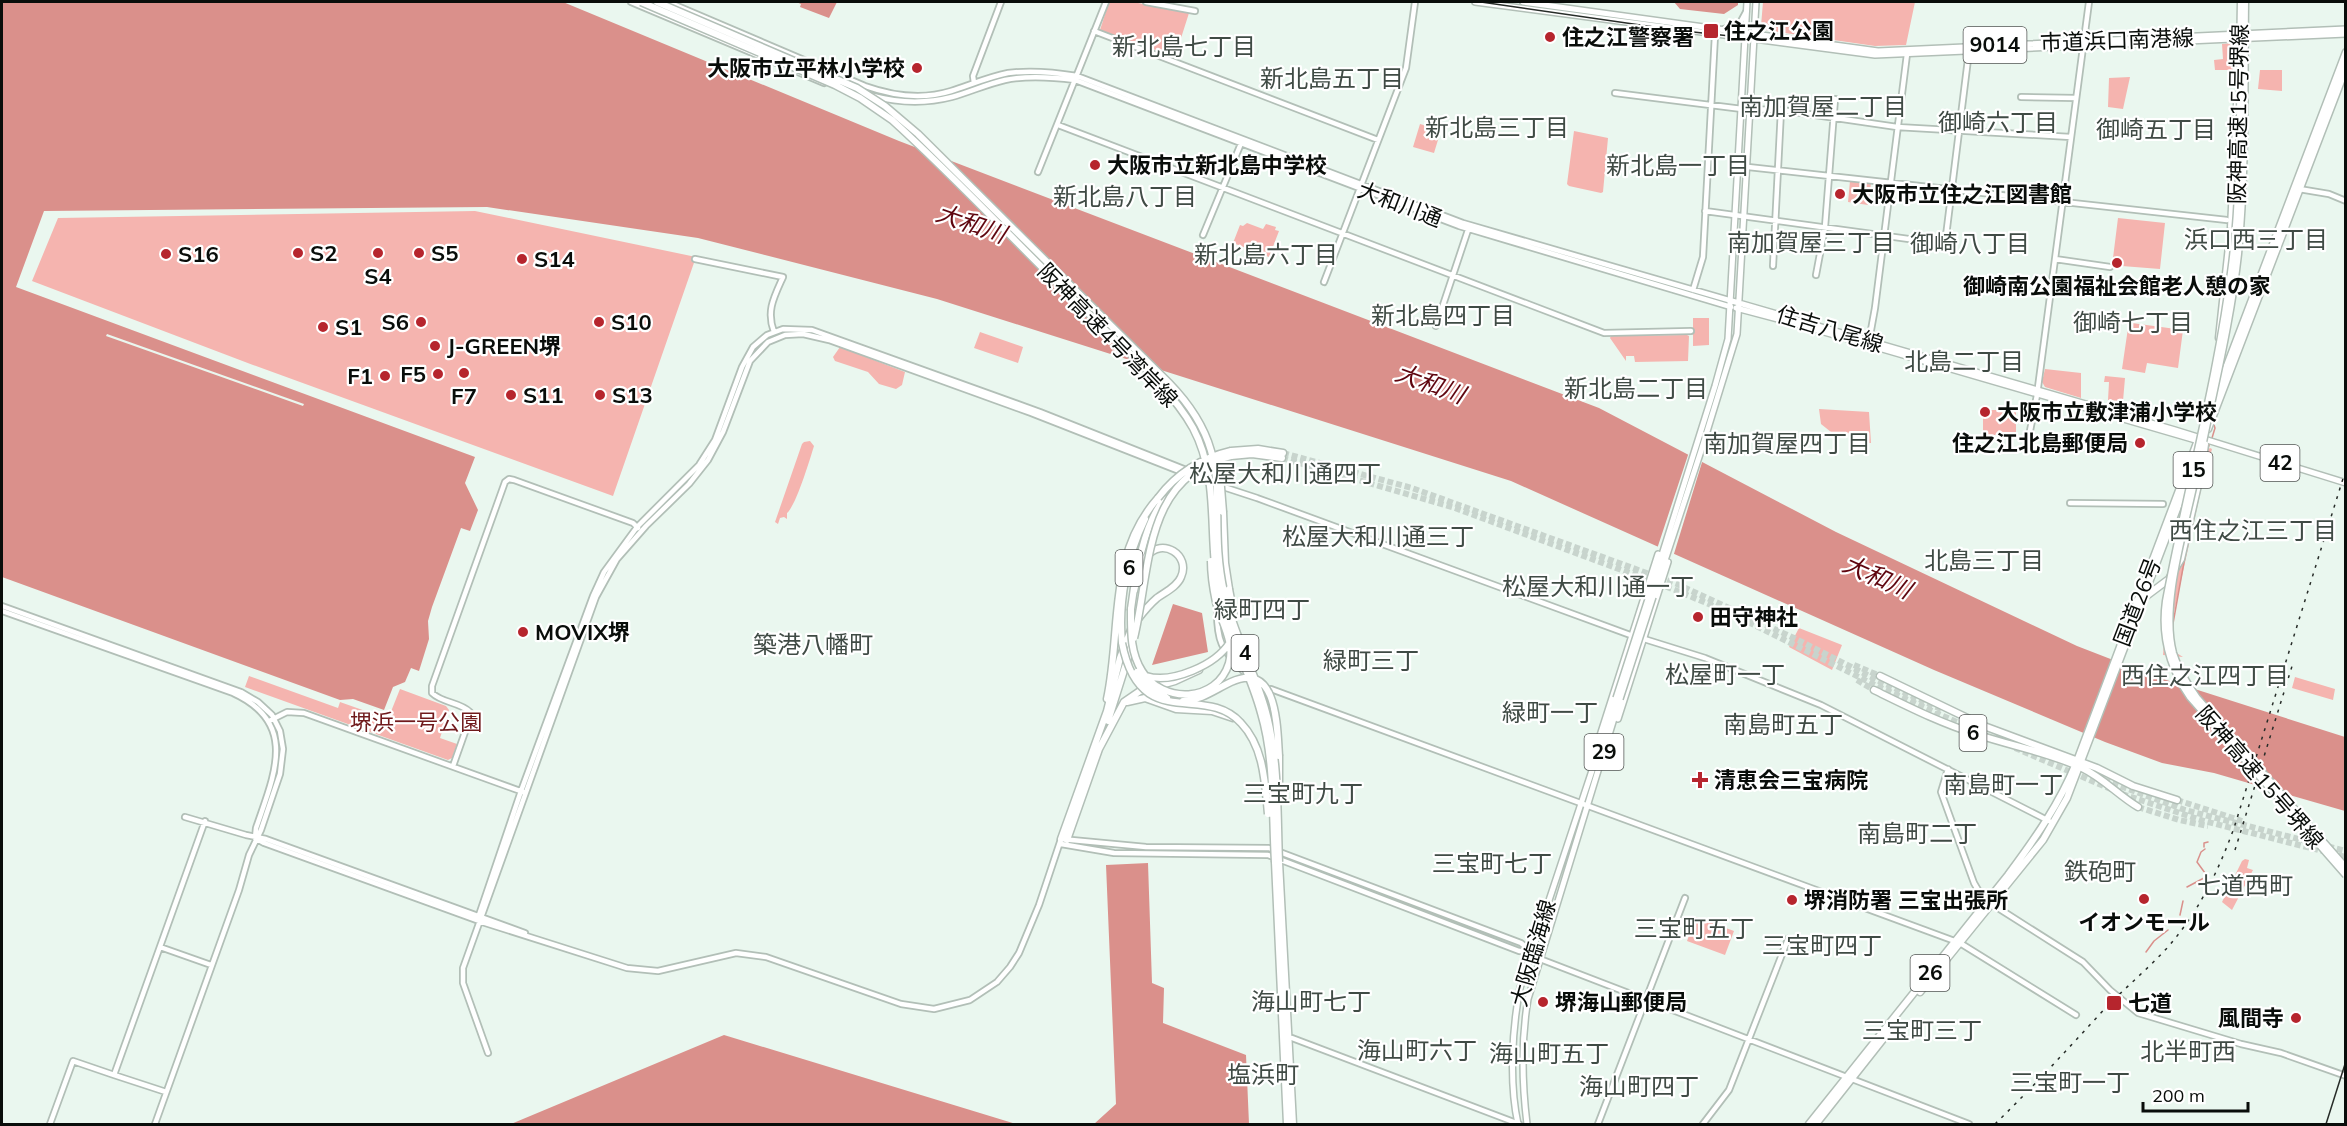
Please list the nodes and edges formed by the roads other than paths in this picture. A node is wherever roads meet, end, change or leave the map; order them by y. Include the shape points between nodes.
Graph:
1 (631, 2) edge
2 (641, 2) edge
3 (657, 2) edge
4 (668, 2) edge
5 (1001, 2) edge
6 (1106, 2) edge
7 (1146, 2) edge
8 (1415, 2) edge
9 (1476, 2) edge
10 (1523, 2) edge
11 (1747, 2) edge
12 (1756, 2) edge
13 (2089, 2) edge
14 (2243, 2) edge
15 (1195, 11) dead end
16 (1746, 11) junction
17 (1724, 29) junction
18 (2346, 29) edge
19 (1094, 31) junction
20 (1745, 34) junction
21 (2346, 34) edge
22 (1715, 35) junction
23 (1754, 35) junction
24 (2245, 36) junction
25 (2083, 43) junction
26 (1969, 51) junction
27 (2346, 52) edge
28 (1907, 54) junction
29 (2346, 68) edge
30 (1076, 78) junction
31 (2240, 80) junction
32 (974, 83) junction
33 (1615, 93) dead end
34 (2021, 97) dead end
35 (2076, 98) junction
36 (1835, 99) dead end
37 (1711, 105) junction
38 (1742, 109) junction
39 (1750, 110) junction
40 (1781, 110) junction
41 (1833, 117) junction
42 (1058, 125) junction
43 (1897, 127) junction
44 (1959, 131) junction
45 (2071, 137) junction
46 (1378, 140) junction
47 (1242, 141) junction
48 (1739, 166) junction
49 (1746, 166) junction
50 (1778, 170) junction
51 (1038, 172) dead end
52 (1829, 176) junction
53 (1891, 183) junction
54 (1361, 187) junction
55 (1223, 188) junction
56 (2299, 189) junction
57 (1952, 190) junction
58 (2062, 201) junction
59 (2346, 201) edge
60 (1706, 211) junction
61 (1737, 215) junction
62 (1744, 216) junction
63 (1775, 220) junction
64 (2227, 220) dead end
65 (1825, 227) junction
66 (1468, 230) junction
67 (1343, 233) junction
68 (1884, 235) junction
69 (1203, 236) dead end
70 (695, 259) dead end
71 (2055, 259) junction
72 (1773, 266) dead end
73 (2110, 267) dead end
74 (1816, 274) dead end
75 (1453, 275) junction
76 (1324, 282) dead end
77 (1693, 290) junction
78 (1731, 304) junction
79 (1739, 306) junction
80 (1436, 326) dead end
81 (1691, 331) dead end
82 (774, 332) junction
83 (1869, 341) junction
84 (2229, 360) junction
85 (1169, 383) junction
86 (1718, 386) junction
87 (2037, 393) junction
88 (2214, 406) junction
89 (2208, 421) junction
90 (1703, 435) junction
91 (2028, 441) dead end
92 (2204, 441) junction
93 (1231, 454) junction
94 (1282, 455) tunnel mouth
95 (1207, 467) junction
96 (1188, 475) junction
97 (1214, 482) junction
98 (2346, 483) edge
99 (1158, 498) junction
100 (2070, 503) dead end
101 (2163, 504) dead end
102 (639, 529) junction
103 (1671, 533) junction
104 (1662, 561) junction
105 (1134, 591) junction
106 (2144, 597) junction
107 (2, 606) edge
108 (1131, 609) junction
109 (2, 611) edge
110 (1632, 636) junction
111 (1644, 639) junction
112 (1122, 643) junction
113 (2122, 648) junction
114 (1223, 651) junction
115 (1880, 676) tunnel mouth
116 (1874, 690) tunnel mouth
117 (1206, 691) joint
118 (1258, 694) junction
119 (1618, 698) junction
120 (1118, 711) junction
121 (271, 720) junction
122 (1101, 729) junction
123 (1247, 730) junction
124 (1099, 749) junction
125 (2078, 764) junction
126 (453, 766) junction
127 (1948, 769) junction
128 (523, 792) junction
129 (2177, 800) tunnel mouth
130 (1581, 802) junction
131 (1588, 805) junction
132 (2138, 807) tunnel mouth
133 (184, 817) dead end
134 (205, 821) junction
135 (2051, 822) junction
136 (255, 838) junction
137 (1063, 841) junction
138 (1278, 849) junction
139 (1276, 860) junction
140 (2346, 868) edge
141 (2346, 875) edge
142 (1684, 898) dead end
143 (1989, 902) junction
144 (480, 918) junction
145 (1788, 939) dead end
146 (1958, 942) junction
147 (160, 947) junction
148 (1532, 952) junction
149 (1540, 959) junction
150 (211, 964) junction
151 (1646, 1000) junction
152 (2076, 1015) dead end
153 (1292, 1038) dead end
154 (1749, 1039) junction
155 (488, 1053) dead end
156 (114, 1075) junction
157 (2346, 1076) edge
158 (1849, 1078) junction
159 (166, 1092) junction
160 (1519, 1124) edge
161 (50, 1125) edge
162 (155, 1125) edge
163 (1287, 1125) edge
164 (1293, 1125) edge
165 (1527, 1125) edge
166 (1598, 1125) edge
167 (1703, 1125) edge
168 (1809, 1125) edge
169 (1816, 1125) edge
170 (1969, 1125) edge

1 - 30 street via 808,78 880,98 924,102 1014,78
2 - 95 highway, 阪神高速4号湾岸線 / 4, bridge via 835,85 892,120 1166,392 1193,429
3 - 85 highway, 阪神高速4号湾岸線 / 4, bridge via 846,82 885,106
4 - 32 street via 878,90 929,96
5 - 32 street via 973,76
6 - 19 street
7 - 15 street
8 - 46 street via 1406,68
9 - 22 main road
10 - 17 main road
11 - 16 main road, 29
12 - 23 main road, 29
13 - 25 street
14 - 31 highway, 阪神高速15号堺線 / 15, bridge
14 - 89 highway, 阪神高速15号堺線 / 15, bridge via 2238,252
16 - 17 street via 1740,23
16 - 20 main road, 29
17 - 20 main road
18 - 24 main road, 市道浜口南港線 / 9014
19 - 30 street
19 - 46 street
20 - 22 main road
20 - 23 main road, 市道浜口南港線 / 9014
20 - 38 main road, 29
21 - 24 main road, 市道浜口南港線 / 9014
22 - 37 street
23 - 25 main road, 市道浜口南港線 / 9014 via 1878,51
23 - 28 main road, 市道浜口南港線 / 9014 via 1875,55
23 - 39 main road, 29
24 - 25 main road, 市道浜口南港線 / 9014
25 - 26 main road, 市道浜口南港線 / 9014
25 - 35 street
26 - 28 main road, 市道浜口南港線 / 9014
26 - 44 street
27 - 84 highway, 国道26号 / 26
28 - 43 street
29 - 56 highway, 国道26号 / 26
30 - 32 street via 1028,71
30 - 42 street
30 - 47 street, 大和川通
31 - 84 highway, 15, bridge via 2227,275 2218,336
31 - 141 highway, 阪神高速15号堺線 / 15, bridge via 2232,265 2166,601 2165,636 2172,664 2190,698
33 - 37 street
34 - 35 street
35 - 45 street
36 - 41 street
37 - 38 street
37 - 60 street
38 - 39 street
38 - 48 main road, 29
39 - 40 street
39 - 49 main road, 29
40 - 41 street
40 - 50 street
41 - 43 street
41 - 52 street
42 - 51 street
42 - 55 street
43 - 44 street
43 - 53 street
44 - 45 street
44 - 57 street
45 - 58 street
46 - 54 street
47 - 54 street, 大和川通
47 - 55 street
48 - 49 street
48 - 61 main road, 29
49 - 50 street
49 - 62 main road, 29
50 - 52 street
50 - 63 street
52 - 53 street
52 - 65 street
53 - 57 street
53 - 68 street
54 - 66 street, 大和川通
54 - 67 street
54 - 77 street, 大和川通 via 1477,228
55 - 67 street
55 - 69 street
56 - 59 street
56 - 88 highway, 国道26号 / 26
57 - 58 street
57 - 68 street via 1946,244
58 - 64 street
58 - 71 street
60 - 61 street
60 - 77 street via 1703,257
61 - 62 street
61 - 78 main road, 29
62 - 63 street
62 - 79 main road, 29
63 - 65 street
63 - 72 street
65 - 68 street
65 - 74 street
66 - 75 street
66 - 78 street, 大和川通
67 - 75 street
67 - 76 street
68 - 83 street
70 - 82 street via 783,277 769,310
71 - 73 street
71 - 87 street
75 - 80 street
75 - 81 street via 1604,333
77 - 78 street, 大和川通
78 - 79 main road, 住吉八尾線 / 42
78 - 86 main road, 29
79 - 83 main road, 住吉八尾線 / 42
79 - 86 main road, 29 via 1737,334
79 - 87 main road, 住吉八尾線 / 42
82 - 97 street via 792,328 819,332 1040,412
82 - 102 street via 747,355 715,440 699,465
83 - 87 main road, 住吉八尾線 / 42
84 - 88 highway, 国道26号 / 26
85 - 114 highway, 4, bridge via 1197,411 1218,462 1234,626
85 - 138 highway, 阪神高速4号湾岸線 / 4, bridge via 1199,420 1215,463 1223,588 1269,722
86 - 90 main road, 29
87 - 91 street
87 - 92 main road, 住吉八尾線 / 42
88 - 89 highway, 国道26号 / 26, bridge
89 - 92 highway, 国道26号 / 26
89 - 106 highway, bridge via 2181,559 2169,579
89 - 140 highway, 阪神高速15号堺線 / 15, bridge via 2171,598 2170,634 2175,660 2197,698
90 - 103 main road, 29 via 1702,449
90 - 103 main road, 29 via 1695,446
92 - 98 main road, 住吉八尾線 / 42
92 - 106 highway, 国道26号 / 26
92 - 113 highway, 国道26号 / 26
93 - 94 highway, 6
93 - 96 highway, 6, bridge
93 - 99 highway, 6, bridge via 1213,456 1192,466
95 - 117 highway, 4, bridge via 1212,582 1230,651 1225,672
95 - 139 highway, 阪神高速4号湾岸線 / 4, bridge via 1220,599 1266,732
96 - 105 highway, 6, bridge via 1168,493 1153,516
96 - 124 highway, bridge via 1167,502 1155,530 1133,642
97 - 102 street via 847,346 795,333 776,337 756,353 708,460 689,484
97 - 110 street
97 - 118 street via 1217,636
99 - 112 highway, 6 via 1143,522 1130,560 1122,605
99 - 122 highway via 1142,517 1120,576 1113,668
100 - 101 street
102 - 126 street via 633,523 543,491 510,483 506,486 432,686 436,696 470,712
102 - 128 street via 601,585
103 - 104 main road, 29
103 - 104 main road, 29
104 - 110 main road, 29 via 1642,602
104 - 111 main road, 29
104 - 119 main road, 大阪臨海線 / 29, bridge
105 - 108 highway, 6
105 - 122 highway via 1143,561 1154,550 1169,549 1181,559 1182,575 1176,584 1147,608 1127,636
106 - 113 highway, 国道26号 / 26
107 - 121 street via 241,692 258,702
108 - 117 highway, 6, bridge via 1133,650 1147,678 1174,694
108 - 138 highway, 4, bridge via 1133,663 1144,682 1157,693 1174,700 1192,700 1244,678 1258,681 1270,693 1278,749
109 - 121 street via 232,693
110 - 111 street
110 - 130 main road
111 - 127 street via 1714,661 1818,704
111 - 131 main road
112 - 114 highway, 6, bridge via 1135,669 1156,678 1190,670
112 - 123 highway, bridge via 1130,670 1151,694 1171,703 1224,711
113 - 125 highway, 国道26号 / 26
114 - 120 highway, 4, bridge via 1196,672 1135,693
115 - 125 highway, 6 via 1984,726
116 - 125 highway, 6 via 1954,727
118 - 130 street via 1271,689
118 - 138 street via 1269,731
119 - 130 main road, 大阪臨海線 / 29
119 - 131 main road, 大阪臨海線 / 29
120 - 123 highway, bridge via 1127,702 1149,699 1176,709 1221,713
120 - 124 highway, 4
121 - 126 street via 287,712 304,713
121 - 136 street via 282,741 282,766
122 - 137 highway
123 - 139 highway, 4, bridge via 1262,764
124 - 137 highway, 4
125 - 129 highway
125 - 132 highway
125 - 135 highway, 国道26号 / 26 via 2067,798
126 - 128 street
127 - 135 street
127 - 143 street via 1941,792 1971,874
128 - 144 street
130 - 131 street
130 - 148 main road, 大阪臨海線
131 - 146 street
131 - 149 main road, 大阪臨海線
133 - 134 street
134 - 136 street
134 - 147 street
135 - 143 highway, 国道26号 / 26 via 2043,840
136 - 144 street
136 - 150 street
137 - 138 street
137 - 139 street via 1114,853 1237,853 1268,855
137 - 144 street via 1019,953 997,982 970,1000 934,1009 901,1004 766,957 736,953 658,971 627,968
138 - 139 street
138 - 148 street via 1511,939
138 - 164 highway, 阪神高速4号湾岸線 / 4, bridge
139 - 148 street via 1519,951
139 - 163 highway, 阪神高速4号湾岸線 / 4
142 - 151 street
143 - 146 highway, 国道26号 / 26
143 - 157 street via 2083,962 2138,1013 2281,1053
144 - 155 street via 462,975
145 - 154 street
146 - 152 street
146 - 158 highway, 国道26号 / 26
147 - 150 street
147 - 156 street
148 - 149 street
148 - 160 main road, 大阪臨海線 via 1514,1019
149 - 151 street
149 - 165 main road, 大阪臨海線 via 1528,999 1523,1038
150 - 159 street
151 - 154 street
151 - 166 street
153 - 160 street
154 - 158 street
154 - 167 street via 1729,1090
156 - 159 street
156 - 161 street via 73,1061
158 - 168 highway, 国道26号 / 26
158 - 169 highway, 国道26号 / 26
158 - 170 street
159 - 162 street

